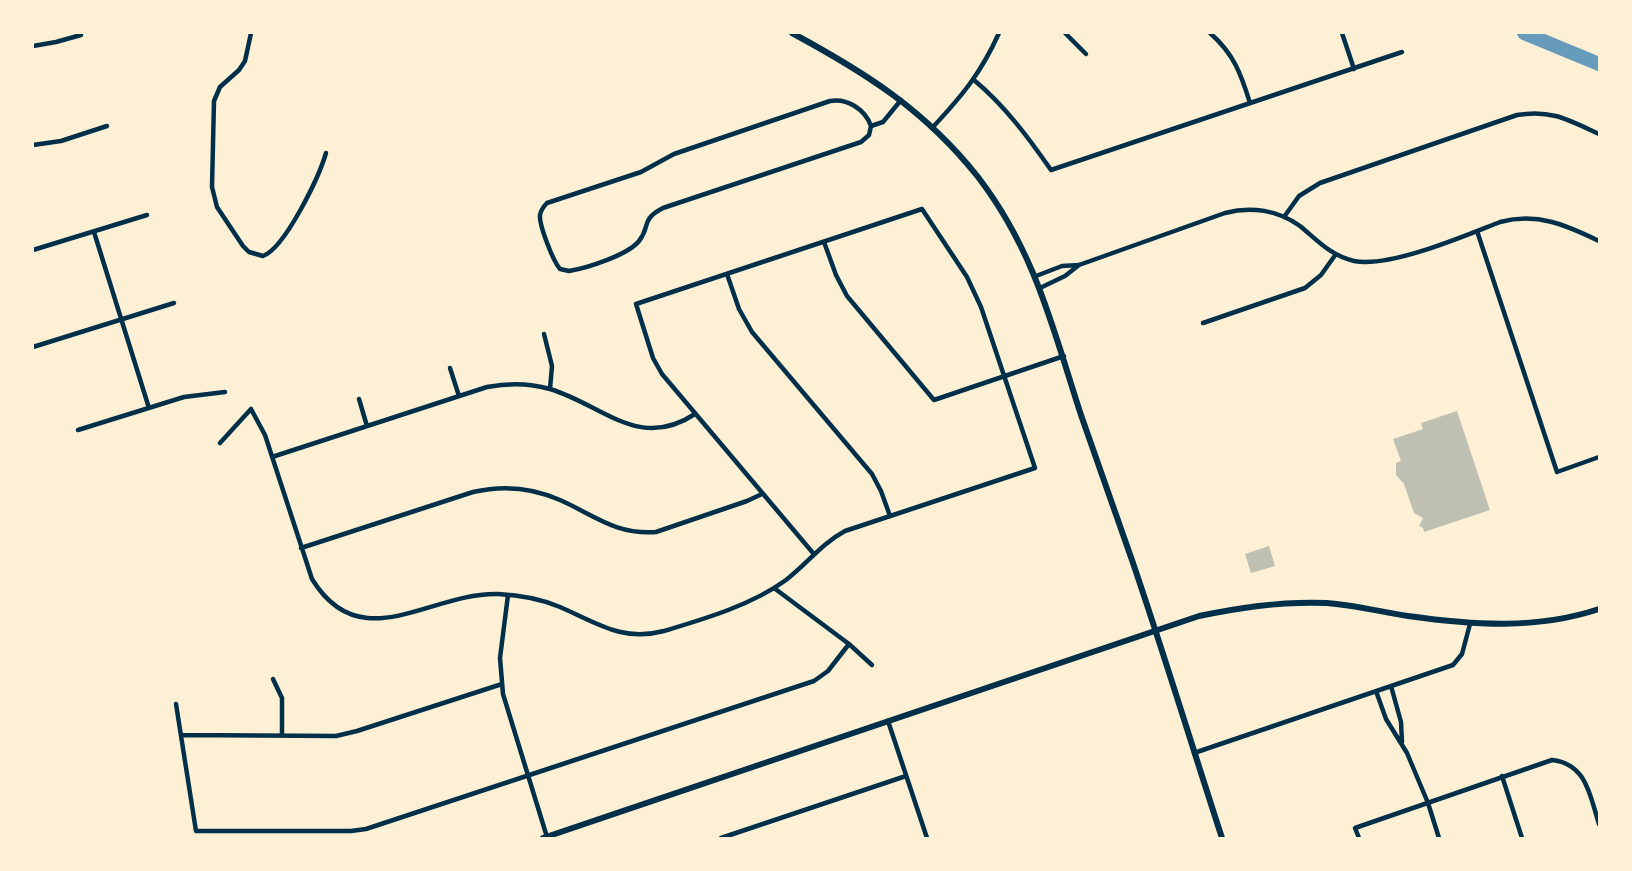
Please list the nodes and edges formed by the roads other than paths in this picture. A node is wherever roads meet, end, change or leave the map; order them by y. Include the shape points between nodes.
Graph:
1 (251, 33) edge
2 (792, 33) edge
3 (999, 33) edge
4 (1065, 33) edge
5 (1210, 33) edge
6 (1342, 33) edge
7 (81, 35) dead end
8 (33, 46) edge
9 (1402, 52) dead end
10 (1086, 54) dead end
11 (1354, 69) junction
12 (975, 80) junction
13 (901, 100) junction
14 (1250, 103) junction
15 (107, 126) dead end
16 (871, 126) junction
17 (932, 128) junction
18 (1599, 134) edge
19 (33, 146) edge
20 (326, 153) dead end
21 (147, 215) dead end
22 (1284, 217) junction
23 (1477, 231) junction
24 (94, 232) junction
25 (1599, 241) edge
26 (824, 242) junction
27 (33, 250) edge
28 (1336, 254) junction
29 (1079, 265) junction
30 (727, 274) junction
31 (1036, 276) junction
32 (1040, 288) junction
33 (174, 303) dead end
34 (122, 320) junction
35 (1203, 323) dead end
36 (544, 334) dead end
37 (33, 347) edge
38 (1064, 357) junction
39 (450, 368) dead end
40 (1005, 376) junction
41 (550, 389) junction
42 (225, 392) dead end
43 (459, 396) junction
44 (358, 399) dead end
45 (149, 408) junction
46 (695, 414) junction
47 (368, 426) junction
48 (78, 430) dead end
49 (220, 444) dead end
50 (272, 457) junction
51 (1599, 457) edge
52 (762, 494) junction
53 (890, 516) junction
54 (301, 548) junction
55 (813, 553) junction
56 (774, 588) junction
57 (508, 595) junction
58 (1599, 609) edge
59 (1470, 624) junction
60 (1155, 632) junction
61 (849, 644) junction
62 (872, 665) dead end
63 (273, 679) dead end
64 (502, 684) junction
65 (1391, 686) junction
66 (1376, 691) junction
67 (176, 704) dead end
68 (888, 721) junction
69 (181, 735) junction
70 (282, 736) junction
71 (1402, 742) junction
72 (1194, 753) junction
73 (529, 776) junction
74 (906, 776) junction
75 (1502, 776) junction
76 (1428, 803) junction
77 (1599, 824) edge
78 (545, 837) edge
79 (721, 838) edge
80 (927, 838) edge
81 (1222, 838) edge
82 (1359, 838) edge
83 (1440, 838) edge
84 (1522, 838) edge

1 - 20 street via 245,61 220,87 214,101 212,187 217,207 249,252 262,256 273,251 311,191
2 - 13 main road via 842,60
3 - 12 street
4 - 10 street
5 - 14 street via 1235,61
6 - 11 street
7 - 8 street
9 - 11 street
11 - 14 street
12 - 14 street via 1022,128 1051,170
12 - 17 street
13 - 16 street via 883,122
13 - 17 main road
15 - 19 street
16 - 16 street via 869,135 855,145 653,213 639,241 625,253 573,270 560,269 554,261 540,217 548,203 641,171 674,154 830,101 850,102
17 - 31 main road via 993,198
18 - 22 street via 1554,114 1517,115 1320,183 1299,196
21 - 24 street
22 - 28 street
22 - 29 street via 1259,210 1234,211
23 - 25 street via 1507,220 1538,218
23 - 28 street via 1382,261 1362,262
23 - 51 street via 1557,472
24 - 27 street
24 - 34 street
26 - 30 street
26 - 40 street via 847,296 934,400
26 - 40 street via 922,209 967,277
28 - 35 street via 1321,275 1305,288
29 - 31 street via 1062,266
29 - 32 street
30 - 46 street via 636,304 658,368
30 - 53 street via 752,332 872,474
31 - 32 main road
32 - 38 main road
33 - 34 street
34 - 37 street
34 - 45 street
36 - 41 street via 552,366
38 - 40 street
38 - 60 main road
39 - 43 street
40 - 53 street via 1035,468
41 - 43 street via 500,385
41 - 46 street via 640,428 661,428
42 - 45 street via 197,394
43 - 47 street
44 - 47 street
45 - 48 street
46 - 52 street
47 - 50 street
49 - 50 street via 250,409
50 - 54 street
52 - 54 street via 645,533 616,528 540,492 514,487 487,489
52 - 55 street
53 - 55 street via 845,531
54 - 57 street via 320,592 341,609 362,618 393,618 473,595
55 - 56 street
56 - 57 street via 741,605 664,631 643,634 613,631 545,601
56 - 61 street
57 - 64 street via 500,658
58 - 59 main road via 1542,621
59 - 60 main road via 1351,606 1270,604 1199,616
59 - 65 street via 1462,654 1453,665
60 - 68 main road
60 - 72 main road
61 - 62 street
61 - 73 street via 828,671 814,681
63 - 70 street via 282,698
64 - 70 street via 336,736
64 - 73 street
65 - 66 street
65 - 71 street
66 - 71 street via 1392,731
66 - 72 street
67 - 69 street
68 - 74 street
68 - 78 main road
69 - 70 street
69 - 73 street via 196,831 366,829
71 - 76 street
72 - 81 main road
73 - 78 street
74 - 79 street
74 - 80 street
75 - 76 street
75 - 77 street via 1552,760 1569,763 1586,783
75 - 84 street
76 - 82 street via 1355,828
76 - 83 street

